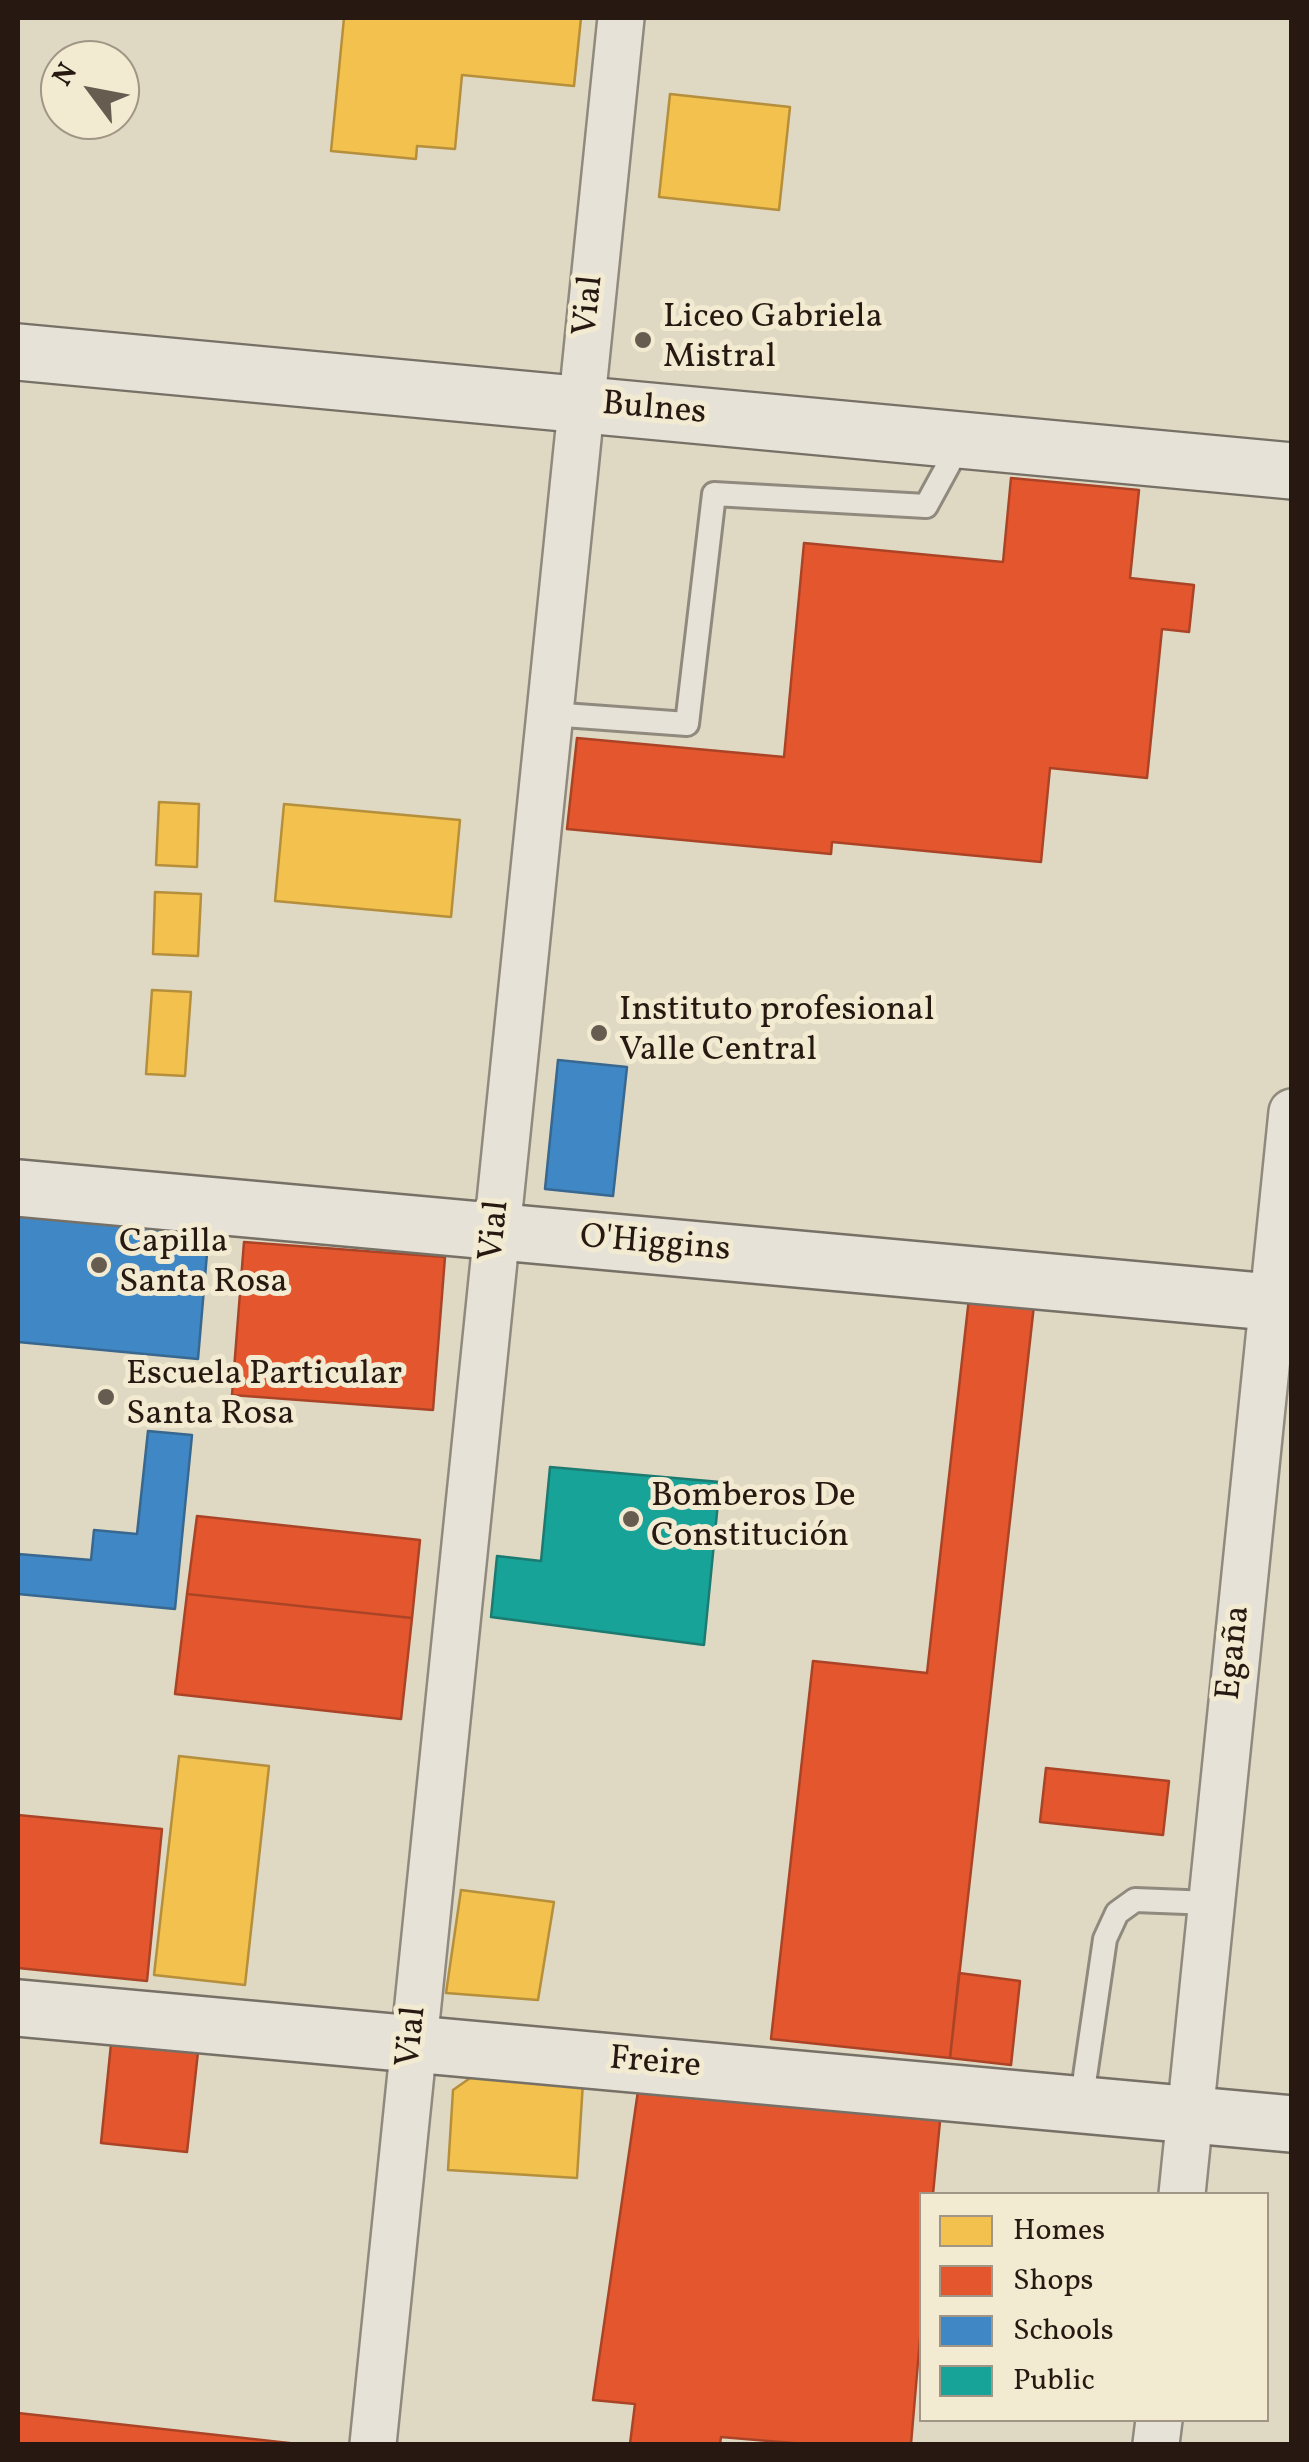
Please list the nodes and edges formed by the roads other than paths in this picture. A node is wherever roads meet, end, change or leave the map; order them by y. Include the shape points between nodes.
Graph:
1 (621, 18) edge
2 (18, 352) edge
3 (582, 404) junction
4 (962, 440) junction
5 (1292, 471) edge
6 (550, 714) junction
7 (1292, 1112) edge
8 (18, 1188) edge
9 (496, 1232) junction
10 (1282, 1303) edge
11 (1211, 1904) junction
12 (18, 2008) edge
13 (414, 2044) junction
14 (1080, 2104) junction
15 (1190, 2114) junction
16 (1292, 2124) edge
17 (1182, 2192) edge
18 (372, 2444) edge

1 - 3 street, Vial
2 - 3 main road, Bulnes
3 - 4 main road, Bulnes
3 - 6 street, Vial
4 - 5 main road, Bulnes
4 - 6 lane via 926,506 714,494 687,724
6 - 9 street, Vial
7 - 10 street, Egaña
8 - 9 main road, O'Higgins
9 - 10 main road, O'Higgins
9 - 13 street, Vial
10 - 11 street, Egaña
11 - 14 lane via 1135,1900 1118,1913 1105,1939
11 - 15 street, Egaña
12 - 13 main road, Freire
13 - 14 main road, Freire
13 - 18 street, Vial
14 - 15 main road, Freire
15 - 16 main road, Freire
15 - 17 street, Egaña

